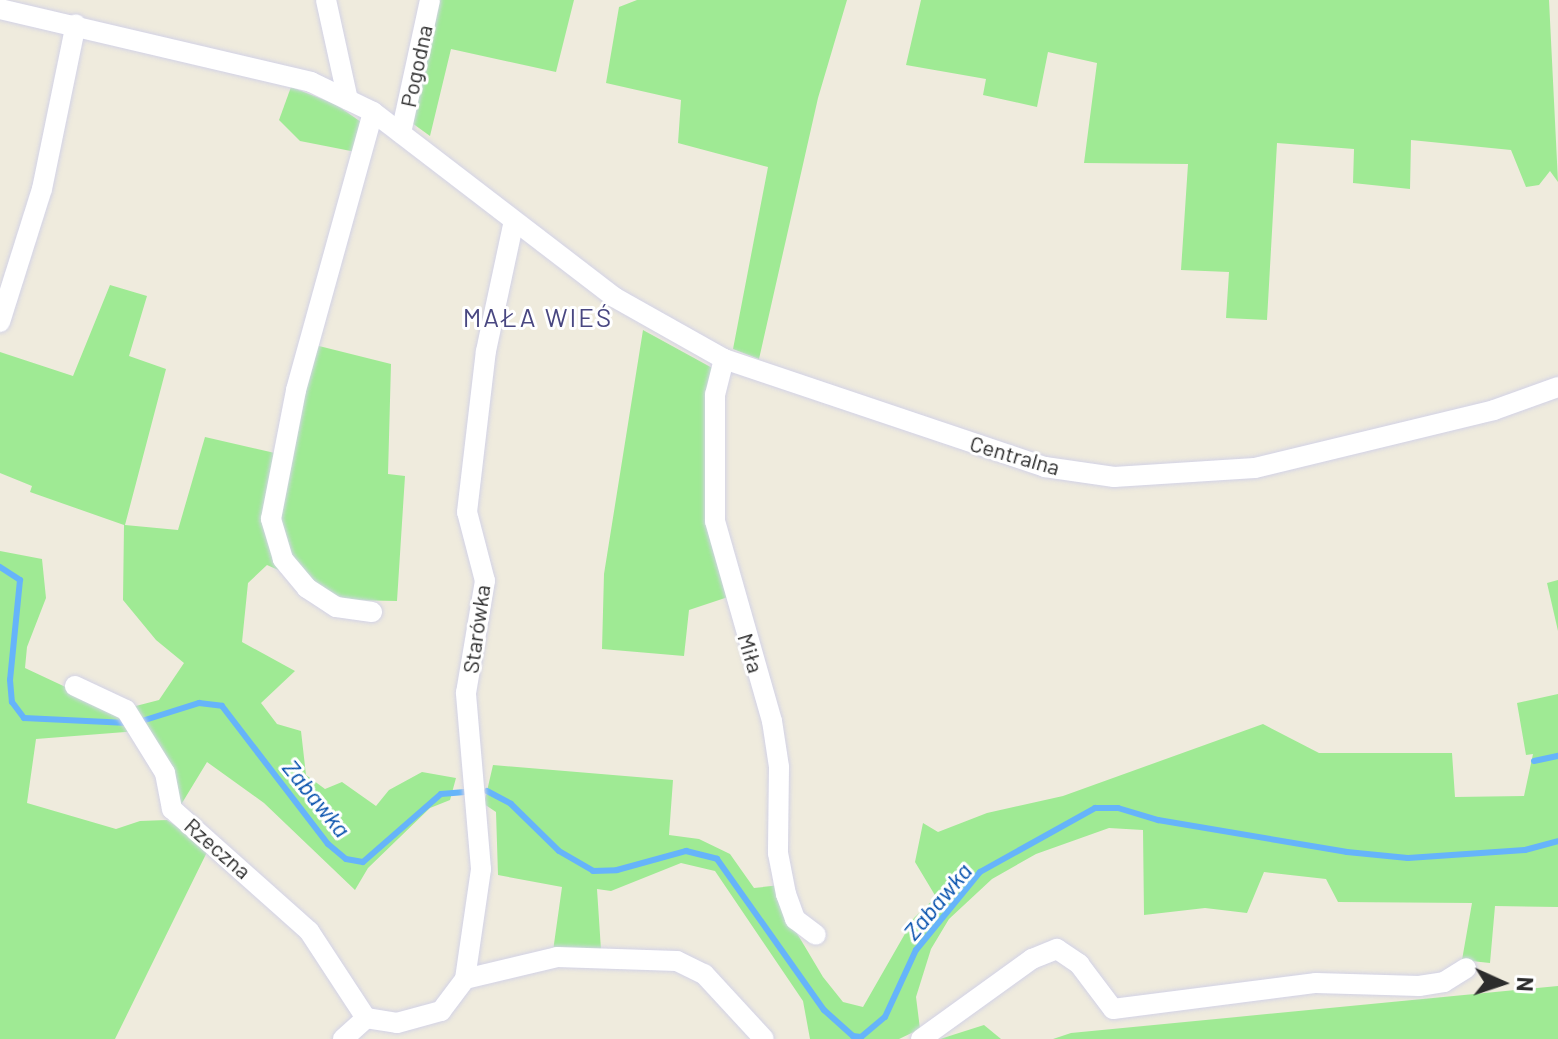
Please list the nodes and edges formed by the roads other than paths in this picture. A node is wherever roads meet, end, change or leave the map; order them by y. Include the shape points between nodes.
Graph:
1 (326, 0) edge
2 (430, 0) edge
3 (0, 9) edge
4 (76, 24) junction
5 (348, 100) junction
6 (373, 112) junction
7 (401, 133) junction
8 (513, 225) junction
9 (0, 322) edge
10 (724, 359) junction
11 (1558, 387) edge
12 (372, 612) dead end
13 (75, 686) dead end
14 (816, 935) dead end
15 (1466, 968) dead end
16 (465, 979) junction
17 (366, 1018) junction
18 (343, 1039) edge
19 (764, 1039) edge
20 (921, 1039) edge

1 - 5 street
2 - 7 street, Pogodna
3 - 4 street, Centralna
4 - 5 street, Centralna via 248,63
4 - 9 street via 42,189
5 - 6 street, Centralna
6 - 7 street, Centralna
6 - 12 street via 296,390 271,519 283,559 307,588 336,607
7 - 8 street, Centralna
8 - 10 street, Centralna via 614,297
8 - 16 street, Starówka via 486,351 467,512 485,581 466,693 481,869
10 - 11 street, Centralna via 1045,467 1114,477 1255,468 1494,410
10 - 14 street, Miła via 715,394 715,521 772,721 779,767 778,853 786,894 795,919
13 - 17 street, Rzeczna via 126,710 165,773 172,809 309,931
15 - 20 street via 1444,982 1419,986 1316,983 1113,1009 1079,964 1057,949 1032,959
16 - 17 street, Starówka via 441,1011 424,1019
16 - 19 street via 557,957 677,961 704,974
17 - 18 street

